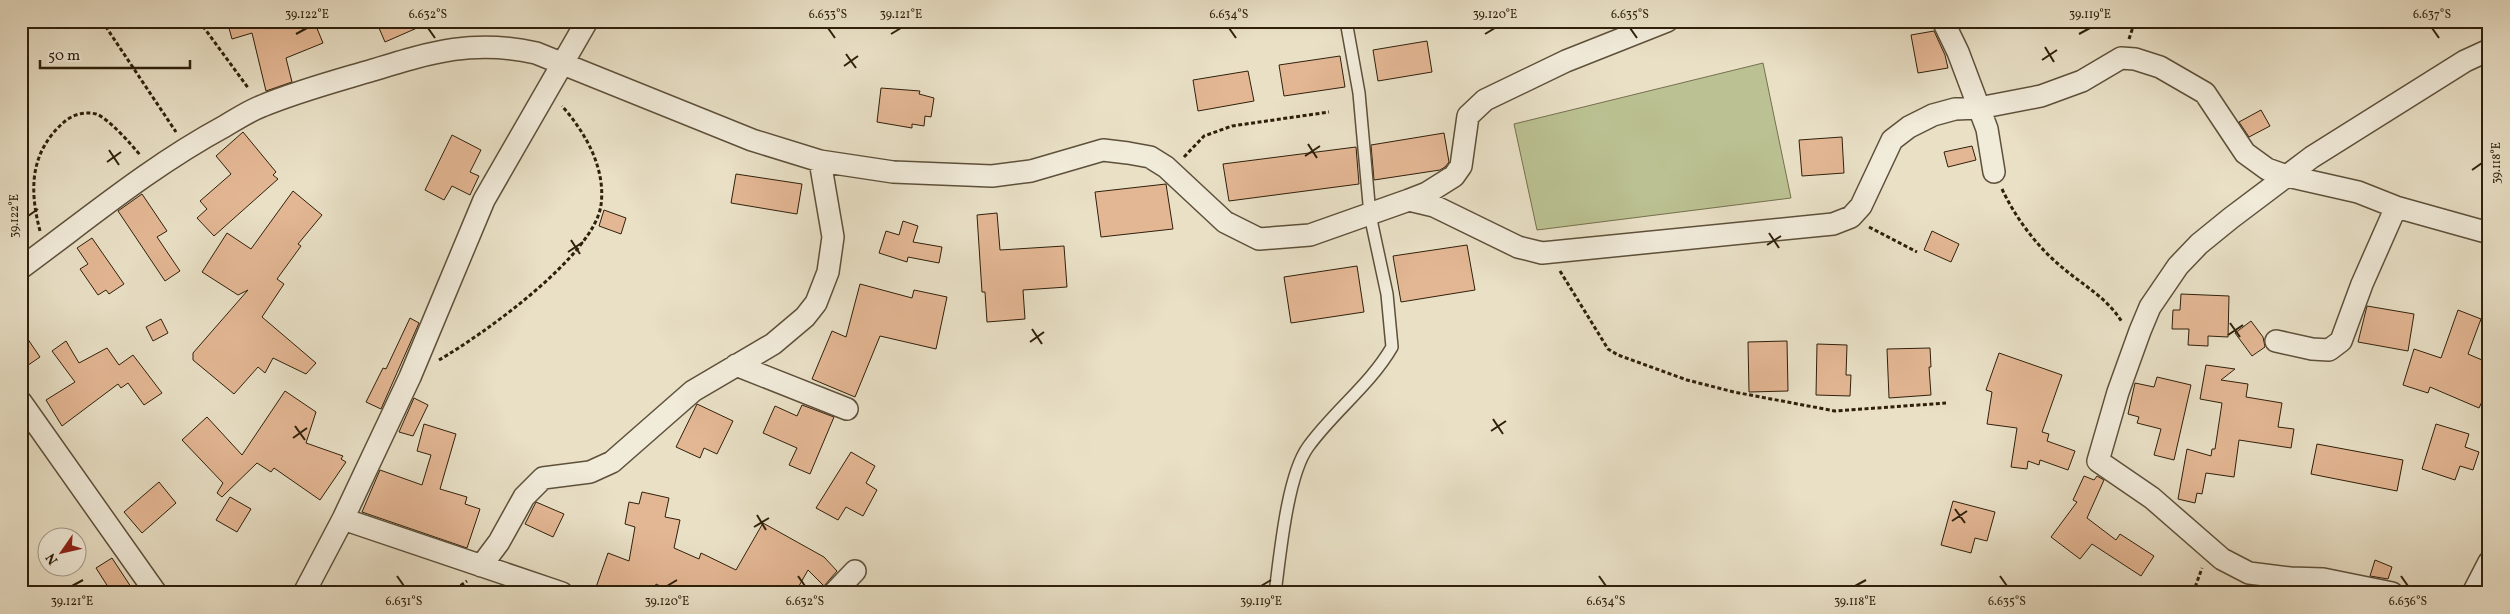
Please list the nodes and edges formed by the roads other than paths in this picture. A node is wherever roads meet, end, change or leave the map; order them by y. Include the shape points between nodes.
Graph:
1 (587, 21) edge
2 (1346, 21) edge
3 (1667, 21) edge
4 (1943, 21) edge
5 (2489, 50) edge
6 (563, 64) junction
7 (1979, 108) junction
8 (820, 161) junction
9 (1994, 172) road end
10 (2287, 176) junction
11 (1409, 200) junction
12 (2396, 207) junction
13 (1370, 215) junction
14 (2489, 233) edge
15 (21, 268) edge
16 (2276, 341) dead end
17 (736, 365) junction
18 (21, 402) edge
19 (847, 409) dead end
20 (343, 519) junction
21 (2489, 562) edge
22 (480, 566) junction
23 (855, 572) dead end
24 (156, 593) edge
25 (304, 593) edge
26 (562, 593) edge
27 (834, 593) edge
28 (1275, 593) edge
29 (2392, 593) edge
30 (2473, 593) edge

1 - 6 street
2 - 13 lane via 1359,93
3 - 11 street via 1566,61 1485,100 1468,116 1461,166 1454,176
4 - 7 street
5 - 10 street via 2465,61 2343,137
6 - 8 street via 752,140
6 - 15 street via 509,47 442,50 262,106 186,147 92,212
6 - 20 street via 484,200 410,376
7 - 9 street via 1987,129
7 - 10 street via 2041,96 2082,81 2121,58 2135,59 2160,67 2205,93 2245,154 2267,169
7 - 11 street via 1933,115 1909,127 1892,140 1869,191 1851,217 1815,227 1542,253 1518,247 1434,206
8 - 13 street via 893,172 992,176 1031,170 1103,150 1150,157 1166,167 1225,222 1259,239 1310,235
8 - 17 street via 833,236 828,272 816,303 790,332
10 - 12 street via 2358,192
10 - 29 street via 2199,244 2178,266 2150,307 2118,392 2098,461 2152,498 2222,559 2249,573 2323,579
11 - 13 street
12 - 14 street
12 - 16 street via 2341,341 2329,350
13 - 28 lane via 1387,294 1392,347 1307,448 1299,464 1287,510
17 - 19 street
17 - 22 street via 693,392 602,468 544,478 524,497 504,534
18 - 24 street
20 - 22 street
20 - 25 street
21 - 30 street
22 - 26 street
23 - 27 street

